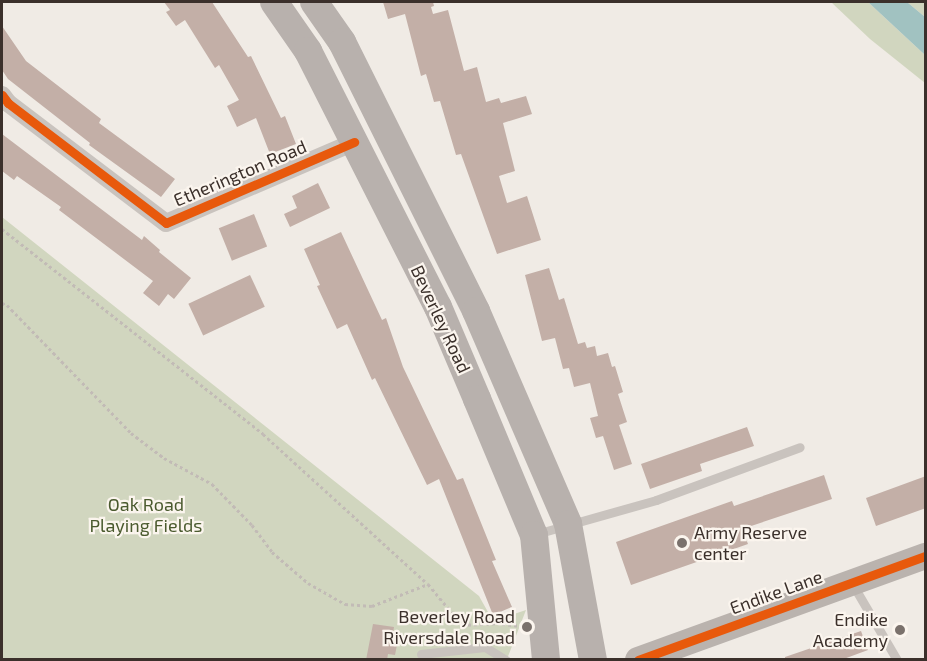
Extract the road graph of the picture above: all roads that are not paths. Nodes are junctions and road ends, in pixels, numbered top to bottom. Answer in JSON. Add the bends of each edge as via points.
{"nodes":[{"id":1,"x":274,"y":2,"type":"edge"},
{"id":2,"x":314,"y":2,"type":"edge"},
{"id":3,"x":351,"y":61,"type":"junction"},
{"id":4,"x":322,"y":78,"type":"junction"},
{"id":5,"x":2,"y":95,"type":"edge"},
{"id":6,"x":354,"y":142,"type":"junction"},
{"id":7,"x":418,"y":196,"type":"junction"},
{"id":8,"x":389,"y":211,"type":"junction"},
{"id":9,"x":508,"y":386,"type":"junction"},
{"id":10,"x":477,"y":399,"type":"junction"},
{"id":11,"x":800,"y":447,"type":"dead end"},
{"id":12,"x":568,"y":524,"type":"junction"},
{"id":13,"x":534,"y":535,"type":"junction"},
{"id":14,"x":926,"y":556,"type":"edge"},
{"id":15,"x":852,"y":583,"type":"junction"},
{"id":16,"x":545,"y":651,"type":"edge"},
{"id":17,"x":421,"y":654,"type":"dead end"},
{"id":18,"x":506,"y":660,"type":"edge"},
{"id":19,"x":593,"y":660,"type":"edge"},
{"id":20,"x":638,"y":660,"type":"edge"},
{"id":21,"x":897,"y":660,"type":"edge"}],
"edges":[{"from":1,"to":4,"type":"main road","name":"Beverley Road"},
{"from":2,"to":3,"type":"main road","name":"Beverley Road"},
{"from":3,"to":4,"type":"main road"},
{"from":3,"to":7,"type":"main road","name":"Beverley Road"},
{"from":4,"to":6,"type":"main road","name":"Beverley Road"},
{"from":5,"to":6,"type":"street","name":"Etherington Road","via":[[166,224]]},
{"from":6,"to":8,"type":"main road","name":"Beverley Road"},
{"from":7,"to":8,"type":"main road"},
{"from":7,"to":9,"type":"main road","name":"Beverley Road","via":[[476,311]]},
{"from":8,"to":10,"type":"main road","name":"Beverley Road","via":[[438,308]]},
{"from":9,"to":10,"type":"main road"},
{"from":9,"to":12,"type":"main road","name":"Beverley Road"},
{"from":10,"to":13,"type":"main road","name":"Beverley Road"},
{"from":11,"to":12,"type":"lane","via":[[656,500]]},
{"from":12,"to":13,"type":"lane"},
{"from":12,"to":19,"type":"main road","name":"Beverley Road"},
{"from":13,"to":16,"type":"main road","name":"Beverley Road"},
{"from":14,"to":15,"type":"street","name":"Endike Lane"},
{"from":15,"to":20,"type":"street","name":"Endike Lane"},
{"from":15,"to":21,"type":"lane"},
{"from":17,"to":18,"type":"lane","via":[[485,647]]}]}
